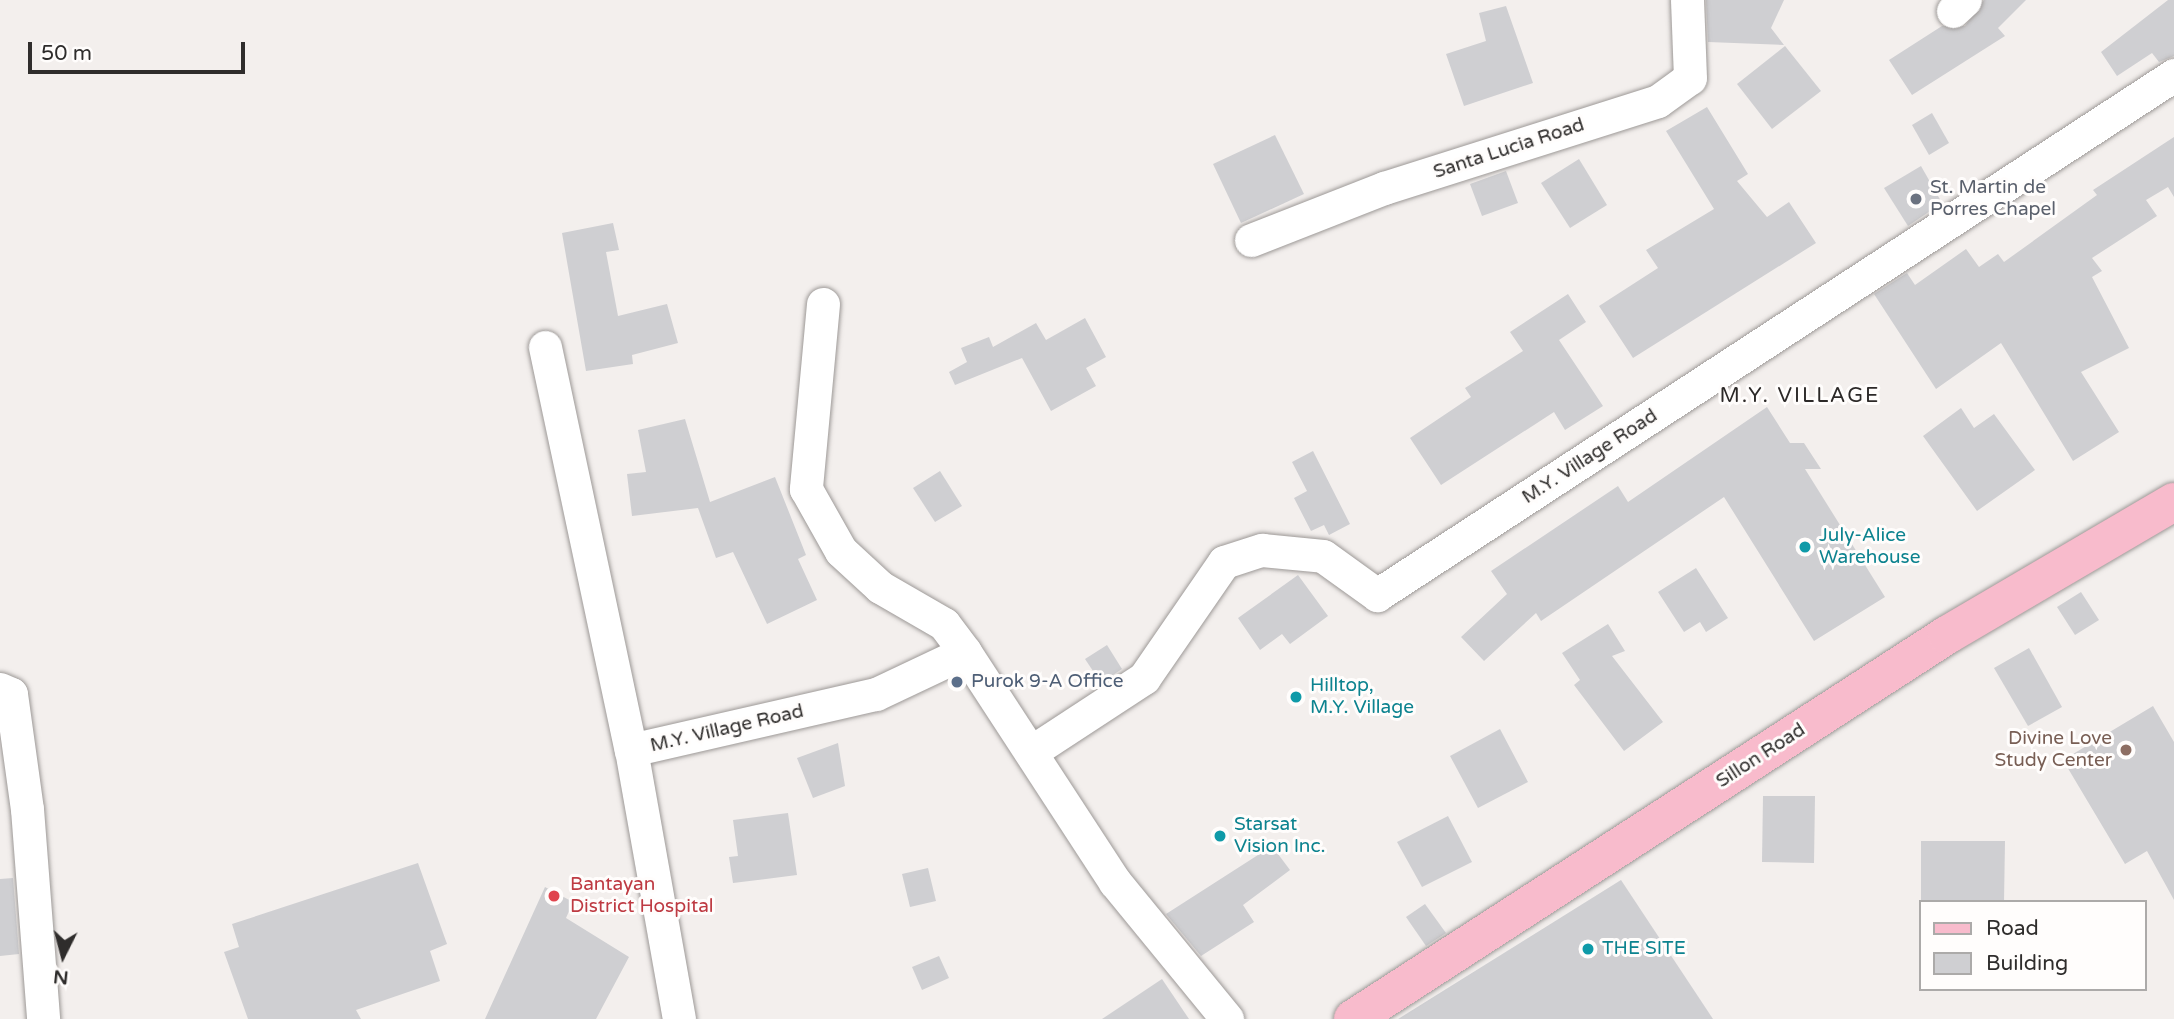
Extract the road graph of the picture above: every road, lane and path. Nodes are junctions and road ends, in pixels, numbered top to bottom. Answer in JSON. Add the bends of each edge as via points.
{"nodes":[{"id":1,"x":1687,"y":0,"type":"edge"},
{"id":2,"x":2174,"y":75,"type":"edge"},
{"id":3,"x":1251,"y":240,"type":"dead end"},
{"id":4,"x":823,"y":304,"type":"dead end"},
{"id":5,"x":545,"y":347,"type":"dead end"},
{"id":6,"x":2174,"y":502,"type":"edge"},
{"id":7,"x":965,"y":652,"type":"junction"},
{"id":8,"x":4,"y":702,"type":"edge"},
{"id":9,"x":631,"y":750,"type":"junction"},
{"id":10,"x":1031,"y":752,"type":"junction"},
{"id":11,"x":43,"y":1019,"type":"edge"},
{"id":12,"x":679,"y":1019,"type":"edge"},
{"id":13,"x":1227,"y":1019,"type":"edge"},
{"id":14,"x":1353,"y":1019,"type":"edge"}],
"edges":[{"from":1,"to":3,"type":"street","name":"Santa Lucia Road","via":[[1690,78],[1658,101],[1384,188]]},
{"from":2,"to":10,"type":"street","name":"M.Y. Village Road","via":[[1377,595],[1323,556],[1262,550],[1224,562],[1144,678]]},
{"from":4,"to":7,"type":"street","via":[[806,489],[841,551],[880,587],[944,624]]},
{"from":5,"to":9,"type":"street"},
{"from":6,"to":14,"type":"main road","name":"Sillon Road","via":[[1947,635]]},
{"from":7,"to":9,"type":"street","name":"M.Y. Village Road","via":[[876,694]]},
{"from":7,"to":10,"type":"street"},
{"from":8,"to":11,"type":"street"},
{"from":9,"to":12,"type":"street","name":"M.Y. Village Road"},
{"from":10,"to":13,"type":"street","via":[[1115,882]]}]}
